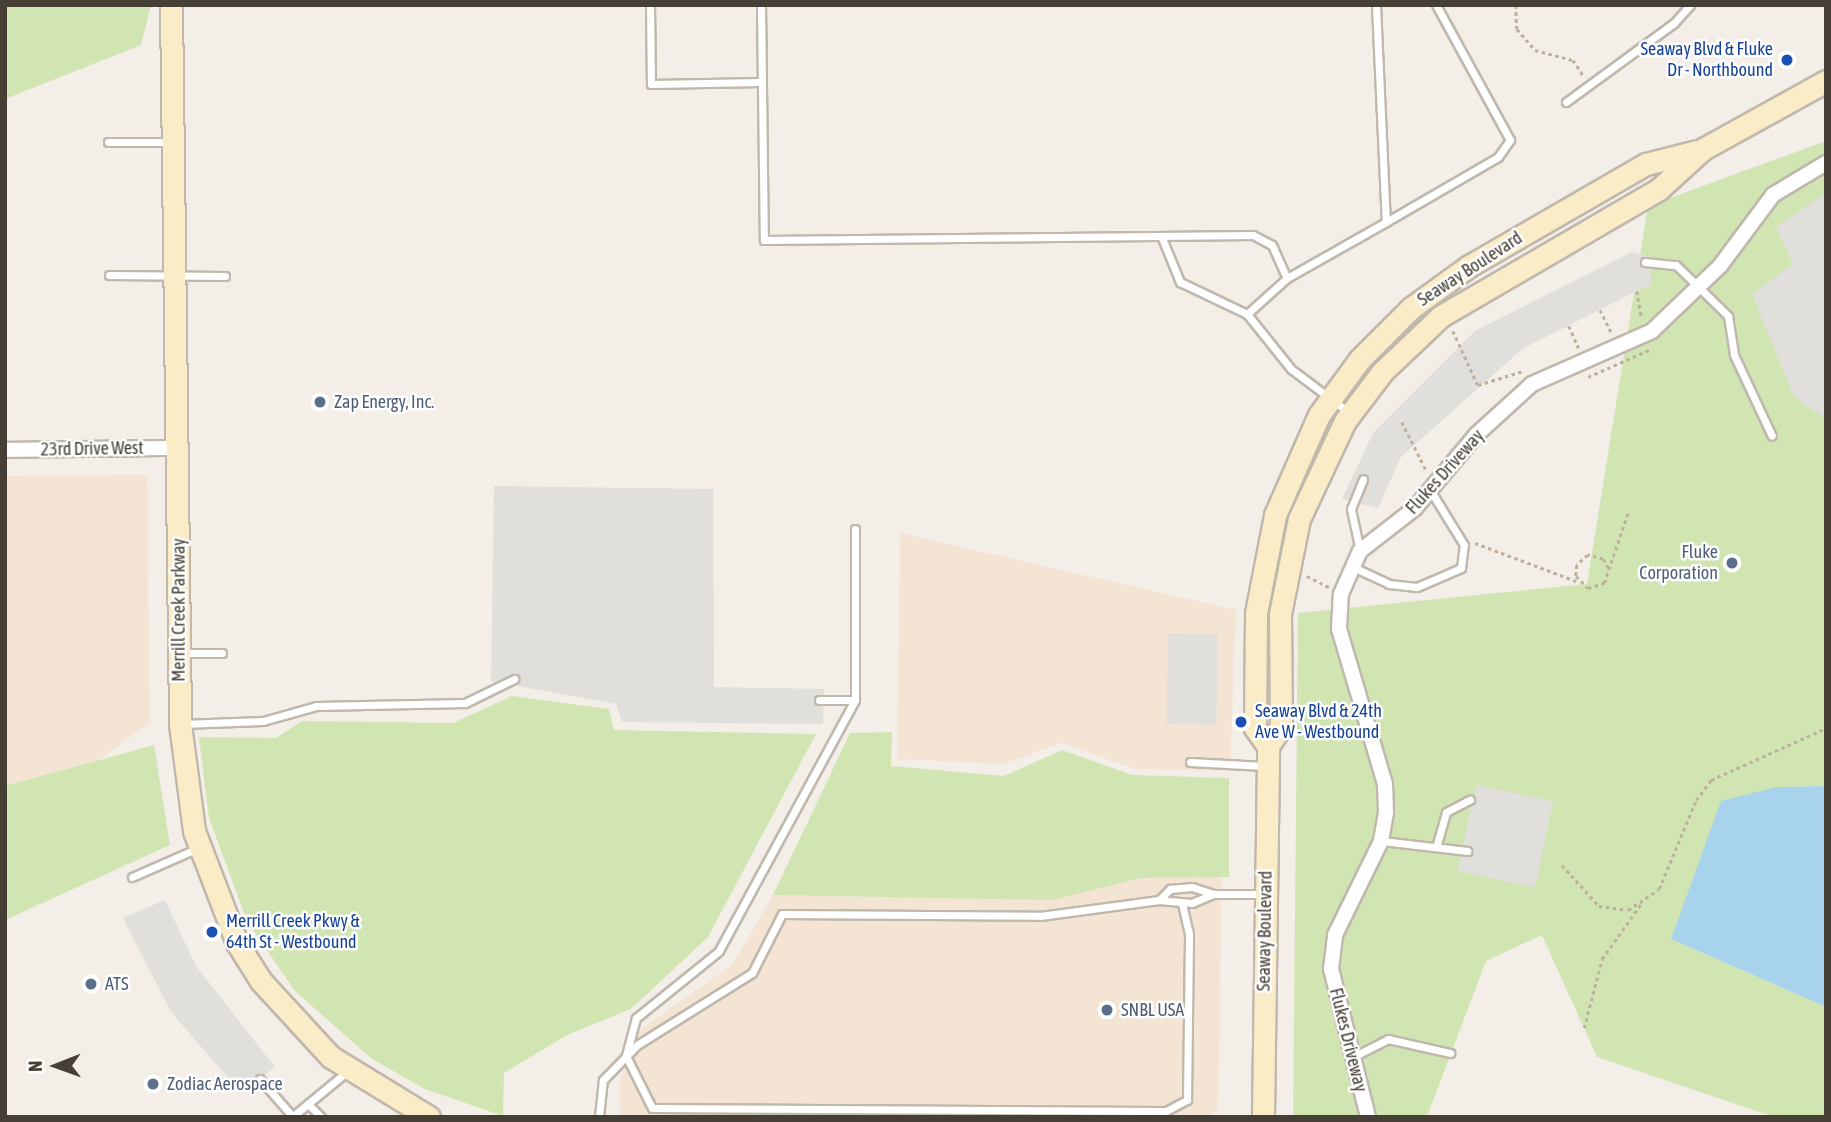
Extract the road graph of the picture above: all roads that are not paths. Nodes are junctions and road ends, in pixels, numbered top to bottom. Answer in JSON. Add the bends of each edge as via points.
{"nodes":[{"id":1,"x":170,"y":5,"type":"edge"},
{"id":2,"x":650,"y":5,"type":"edge"},
{"id":3,"x":761,"y":5,"type":"edge"},
{"id":4,"x":1376,"y":5,"type":"edge"},
{"id":5,"x":1436,"y":5,"type":"edge"},
{"id":6,"x":1690,"y":5,"type":"edge"},
{"id":7,"x":1826,"y":81,"type":"edge"},
{"id":8,"x":762,"y":82,"type":"junction"},
{"id":9,"x":1566,"y":102,"type":"dead end"},
{"id":10,"x":174,"y":141,"type":"junction"},
{"id":11,"x":108,"y":142,"type":"dead end"},
{"id":12,"x":1703,"y":149,"type":"junction"},
{"id":13,"x":1826,"y":163,"type":"edge"},
{"id":14,"x":1386,"y":222,"type":"junction"},
{"id":15,"x":1162,"y":238,"type":"junction"},
{"id":16,"x":1645,"y":262,"type":"dead end"},
{"id":17,"x":109,"y":275,"type":"dead end"},
{"id":18,"x":225,"y":276,"type":"dead end"},
{"id":19,"x":176,"y":277,"type":"junction"},
{"id":20,"x":1287,"y":278,"type":"junction"},
{"id":21,"x":1699,"y":286,"type":"junction"},
{"id":22,"x":1247,"y":314,"type":"junction"},
{"id":23,"x":1330,"y":400,"type":"junction"},
{"id":24,"x":1350,"y":414,"type":"junction"},
{"id":25,"x":1772,"y":436,"type":"dead end"},
{"id":26,"x":178,"y":448,"type":"junction"},
{"id":27,"x":5,"y":450,"type":"edge"},
{"id":28,"x":1363,"y":479,"type":"dead end"},
{"id":29,"x":1434,"y":484,"type":"junction"},
{"id":30,"x":855,"y":529,"type":"dead end"},
{"id":31,"x":1360,"y":551,"type":"junction"},
{"id":32,"x":1353,"y":567,"type":"junction"},
{"id":33,"x":180,"y":653,"type":"junction"},
{"id":34,"x":222,"y":653,"type":"dead end"},
{"id":35,"x":514,"y":679,"type":"dead end"},
{"id":36,"x":819,"y":700,"type":"dead end"},
{"id":37,"x":855,"y":700,"type":"junction"},
{"id":38,"x":180,"y":724,"type":"junction"},
{"id":39,"x":1268,"y":756,"type":"junction"},
{"id":40,"x":1190,"y":762,"type":"dead end"},
{"id":41,"x":1470,"y":800,"type":"dead end"},
{"id":42,"x":1381,"y":841,"type":"junction"},
{"id":43,"x":1437,"y":844,"type":"junction"},
{"id":44,"x":199,"y":848,"type":"junction"},
{"id":45,"x":1467,"y":851,"type":"dead end"},
{"id":46,"x":132,"y":877,"type":"dead end"},
{"id":47,"x":1213,"y":894,"type":"junction"},
{"id":48,"x":1266,"y":894,"type":"junction"},
{"id":49,"x":1159,"y":900,"type":"junction"},
{"id":50,"x":1182,"y":904,"type":"junction"},
{"id":51,"x":1450,"y":1053,"type":"dead end"},
{"id":52,"x":626,"y":1056,"type":"junction"},
{"id":53,"x":1350,"y":1058,"type":"junction"},
{"id":54,"x":349,"y":1070,"type":"junction"},
{"id":55,"x":260,"y":1079,"type":"dead end"},
{"id":56,"x":308,"y":1104,"type":"junction"},
{"id":57,"x":293,"y":1116,"type":"edge"},
{"id":58,"x":321,"y":1117,"type":"edge"},
{"id":59,"x":429,"y":1117,"type":"edge"},
{"id":60,"x":600,"y":1117,"type":"edge"},
{"id":61,"x":1263,"y":1117,"type":"edge"},
{"id":62,"x":1368,"y":1117,"type":"edge"}],
"edges":[{"from":1,"to":10,"type":"street","name":"Merrill Creek Parkway"},
{"from":2,"to":8,"type":"lane","via":[[651,84]]},
{"from":3,"to":8,"type":"lane"},
{"from":4,"to":14,"type":"lane"},
{"from":5,"to":14,"type":"lane","via":[[1510,140],[1498,157]]},
{"from":6,"to":9,"type":"lane"},
{"from":7,"to":12,"type":"street","name":"Seaway Boulevard"},
{"from":8,"to":15,"type":"lane","via":[[764,240]]},
{"from":10,"to":11,"type":"lane"},
{"from":10,"to":19,"type":"street","name":"Merrill Creek Parkway"},
{"from":12,"to":23,"type":"street","name":"Seaway Boulevard","via":[[1646,164],[1469,266],[1410,308]]},
{"from":12,"to":24,"type":"street","name":"Seaway Boulevard","via":[[1658,189],[1441,316],[1382,372]]},
{"from":13,"to":21,"type":"street","name":"Flukes Driveway","via":[[1773,195]]},
{"from":14,"to":20,"type":"lane"},
{"from":15,"to":20,"type":"lane","via":[[1253,235],[1272,244]]},
{"from":15,"to":22,"type":"lane","via":[[1180,282]]},
{"from":16,"to":21,"type":"lane","via":[[1676,265]]},
{"from":17,"to":19,"type":"lane"},
{"from":18,"to":19,"type":"lane"},
{"from":19,"to":26,"type":"street","name":"Merrill Creek Parkway"},
{"from":20,"to":22,"type":"lane"},
{"from":21,"to":25,"type":"lane","via":[[1728,316],[1734,355]]},
{"from":21,"to":29,"type":"street","name":"Flukes Driveway","via":[[1652,331],[1522,393]]},
{"from":22,"to":23,"type":"lane","via":[[1291,369]]},
{"from":23,"to":24,"type":"lane"},
{"from":23,"to":39,"type":"street","name":"Seaway Boulevard","via":[[1294,466],[1265,556],[1256,613],[1255,728]]},
{"from":24,"to":39,"type":"street","name":"Seaway Boulevard","via":[[1317,473],[1287,566],[1280,614],[1281,727]]},
{"from":26,"to":27,"type":"street","name":"23rd Drive West"},
{"from":26,"to":33,"type":"street","name":"Merrill Creek Parkway"},
{"from":28,"to":31,"type":"lane","via":[[1351,509]]},
{"from":29,"to":31,"type":"street","name":"Flukes Driveway"},
{"from":29,"to":32,"type":"lane","via":[[1464,545],[1461,568],[1417,587],[1390,584]]},
{"from":30,"to":37,"type":"lane"},
{"from":31,"to":32,"type":"street","name":"Flukes Driveway"},
{"from":32,"to":42,"type":"street","name":"Flukes Driveway","via":[[1342,594],[1339,629],[1385,784]]},
{"from":33,"to":34,"type":"lane"},
{"from":33,"to":38,"type":"street","name":"Merrill Creek Parkway"},
{"from":35,"to":38,"type":"lane","via":[[465,703],[316,706],[263,721]]},
{"from":36,"to":37,"type":"lane"},
{"from":37,"to":52,"type":"lane","via":[[719,951],[636,1018]]},
{"from":38,"to":44,"type":"street","name":"Merrill Creek Parkway","via":[[183,777]]},
{"from":39,"to":40,"type":"lane"},
{"from":39,"to":48,"type":"street","name":"Seaway Boulevard"},
{"from":41,"to":43,"type":"lane","via":[[1446,812]]},
{"from":42,"to":43,"type":"lane"},
{"from":42,"to":53,"type":"street","name":"Flukes Driveway","via":[[1335,935],[1331,970]]},
{"from":43,"to":45,"type":"lane"},
{"from":44,"to":46,"type":"lane"},
{"from":44,"to":54,"type":"street","name":"Merrill Creek Parkway","via":[[237,943],[261,981]]},
{"from":47,"to":48,"type":"lane"},
{"from":47,"to":49,"type":"lane","via":[[1181,888]]},
{"from":47,"to":50,"type":"lane"},
{"from":48,"to":61,"type":"street","name":"Seaway Boulevard"},
{"from":49,"to":50,"type":"lane"},
{"from":49,"to":52,"type":"lane","via":[[1040,916],[782,914],[752,973]]},
{"from":50,"to":52,"type":"lane","via":[[1189,934],[1187,1100],[1166,1111],[652,1108]]},
{"from":51,"to":53,"type":"lane","via":[[1388,1039]]},
{"from":52,"to":60,"type":"lane","via":[[603,1080]]},
{"from":53,"to":62,"type":"street","name":"Flukes Driveway"},
{"from":54,"to":56,"type":"lane"},
{"from":54,"to":59,"type":"street","name":"Merrill Creek Parkway"},
{"from":55,"to":57,"type":"lane"},
{"from":56,"to":57,"type":"lane"},
{"from":56,"to":58,"type":"lane"}]}
